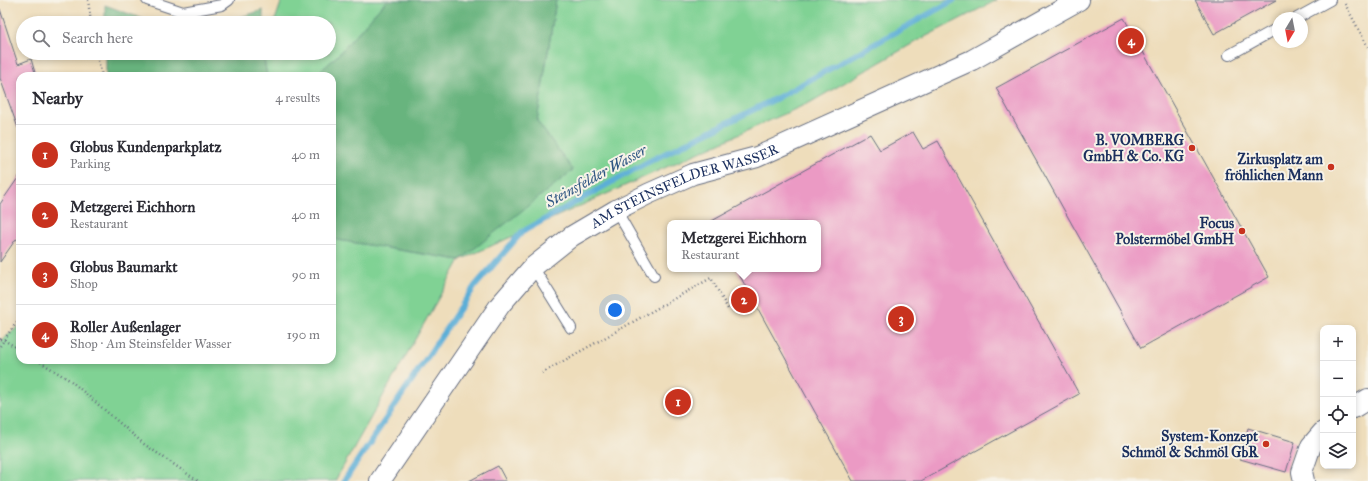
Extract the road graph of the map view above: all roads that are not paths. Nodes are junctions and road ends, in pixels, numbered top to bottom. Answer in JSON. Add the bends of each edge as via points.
{"nodes":[{"id":1,"x":147,"y":0,"type":"edge"},
{"id":2,"x":229,"y":0,"type":"edge"},
{"id":3,"x":1079,"y":0,"type":"edge"},
{"id":4,"x":1330,"y":0,"type":"edge"},
{"id":5,"x":1308,"y":12,"type":"edge"},
{"id":6,"x":1272,"y":31,"type":"edge"},
{"id":7,"x":1229,"y":55,"type":"dead end"},
{"id":8,"x":616,"y":210,"type":"junction"},
{"id":9,"x":533,"y":267,"type":"junction"},
{"id":10,"x":654,"y":276,"type":"dead end"},
{"id":11,"x":571,"y":328,"type":"dead end"},
{"id":12,"x":1368,"y":399,"type":"edge"},
{"id":13,"x":1356,"y":406,"type":"edge"},
{"id":14,"x":1322,"y":433,"type":"edge"},
{"id":15,"x":380,"y":481,"type":"edge"},
{"id":16,"x":1304,"y":481,"type":"edge"}],
"edges":[{"from":1,"to":2,"type":"lane","via":[[183,12],[222,5]]},
{"from":3,"to":8,"type":"street","name":"AM STEINSFELDER WASSER","via":[[972,60],[757,157],[694,174]]},
{"from":4,"to":5,"type":"lane"},
{"from":6,"to":7,"type":"lane"},
{"from":8,"to":9,"type":"street","name":"AM STEINSFELDER WASSER","via":[[572,236]]},
{"from":8,"to":10,"type":"lane"},
{"from":9,"to":11,"type":"lane"},
{"from":9,"to":15,"type":"street","name":"AM STEINSFELDER WASSER","via":[[500,305]]},
{"from":12,"to":13,"type":"street"},
{"from":14,"to":16,"type":"street","via":[[1311,446],[1302,472]]}]}
